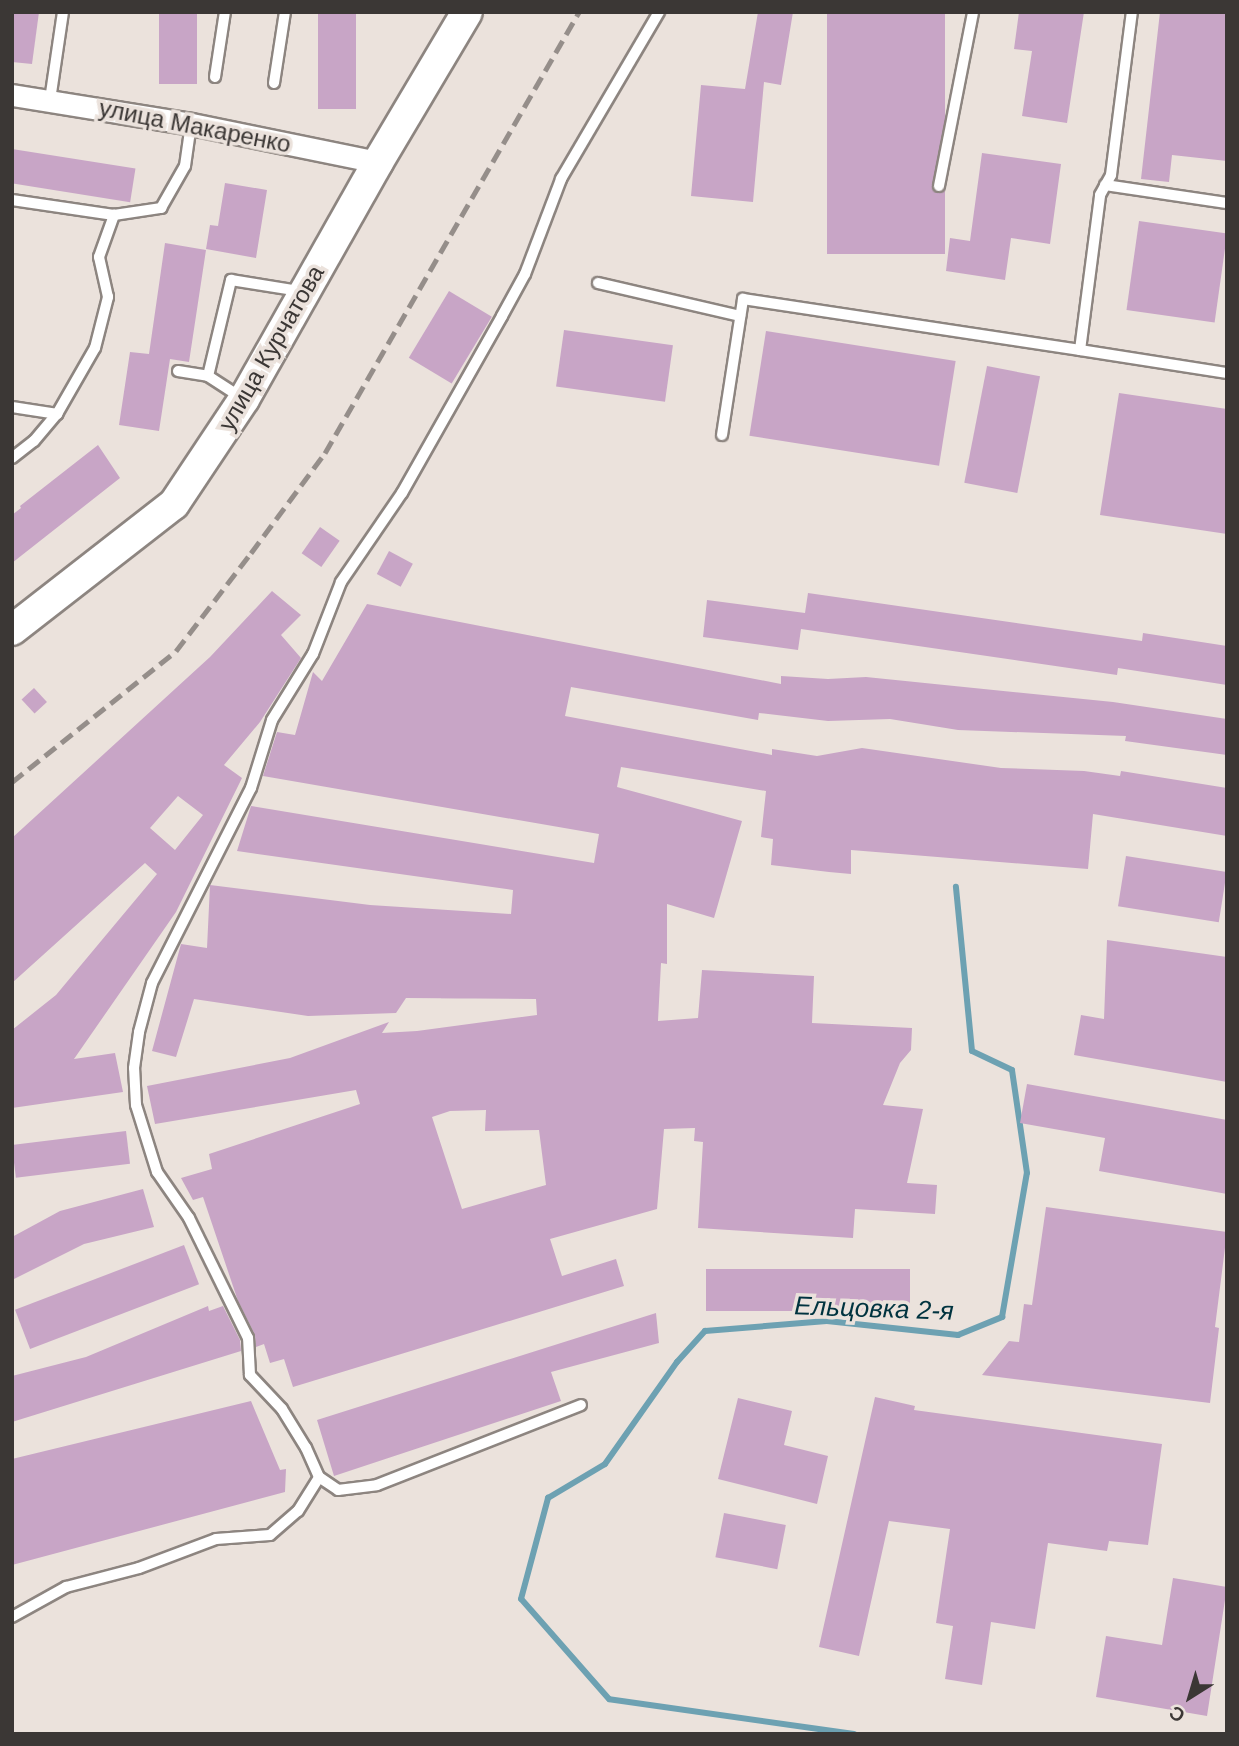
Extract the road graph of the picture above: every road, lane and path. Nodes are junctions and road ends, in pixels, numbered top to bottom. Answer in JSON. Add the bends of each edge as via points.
{"nodes":[{"id":1,"x":63,"y":12,"type":"edge"},
{"id":2,"x":225,"y":12,"type":"edge"},
{"id":3,"x":285,"y":12,"type":"edge"},
{"id":4,"x":467,"y":12,"type":"edge"},
{"id":5,"x":659,"y":12,"type":"edge"},
{"id":6,"x":973,"y":12,"type":"edge"},
{"id":7,"x":1132,"y":12,"type":"edge"},
{"id":8,"x":215,"y":77,"type":"dead end"},
{"id":9,"x":274,"y":83,"type":"dead end"},
{"id":10,"x":12,"y":95,"type":"edge"},
{"id":11,"x":50,"y":100,"type":"junction"},
{"id":12,"x":191,"y":124,"type":"junction"},
{"id":13,"x":378,"y":162,"type":"junction"},
{"id":14,"x":1105,"y":185,"type":"junction"},
{"id":15,"x":939,"y":186,"type":"dead end"},
{"id":16,"x":12,"y":200,"type":"edge"},
{"id":17,"x":1227,"y":203,"type":"edge"},
{"id":18,"x":114,"y":215,"type":"junction"},
{"id":19,"x":598,"y":283,"type":"dead end"},
{"id":20,"x":303,"y":292,"type":"junction"},
{"id":21,"x":740,"y":316,"type":"junction"},
{"id":22,"x":1080,"y":350,"type":"junction"},
{"id":23,"x":178,"y":371,"type":"dead end"},
{"id":24,"x":1227,"y":373,"type":"edge"},
{"id":25,"x":208,"y":376,"type":"junction"},
{"id":26,"x":244,"y":399,"type":"junction"},
{"id":27,"x":12,"y":407,"type":"edge"},
{"id":28,"x":57,"y":414,"type":"junction"},
{"id":29,"x":722,"y":435,"type":"dead end"},
{"id":30,"x":12,"y":458,"type":"edge"},
{"id":31,"x":12,"y":630,"type":"edge"},
{"id":32,"x":580,"y":1405,"type":"dead end"},
{"id":33,"x":319,"y":1477,"type":"junction"},
{"id":34,"x":12,"y":1617,"type":"edge"}],
"edges":[{"from":1,"to":11,"type":"lane"},
{"from":2,"to":8,"type":"lane"},
{"from":3,"to":9,"type":"lane"},
{"from":4,"to":13,"type":"main road","name":"улица Курчатова"},
{"from":5,"to":33,"type":"lane","via":[[561,179],[525,274],[402,493],[341,582],[313,654],[272,720],[251,788],[152,983],[139,1032],[134,1068],[136,1105],[157,1172],[189,1218],[248,1338],[250,1375],[282,1409]]},
{"from":6,"to":15,"type":"lane"},
{"from":7,"to":14,"type":"lane","via":[[1111,175]]},
{"from":10,"to":11,"type":"street","name":"улица Макаренко"},
{"from":11,"to":12,"type":"street","name":"улица Макаренко"},
{"from":12,"to":13,"type":"street","name":"улица Макаренко"},
{"from":12,"to":18,"type":"lane","via":[[185,166],[161,208]]},
{"from":13,"to":20,"type":"main road","name":"улица Курчатова"},
{"from":14,"to":17,"type":"lane"},
{"from":14,"to":22,"type":"lane"},
{"from":16,"to":18,"type":"lane"},
{"from":18,"to":28,"type":"lane","via":[[99,257],[108,297],[94,348]]},
{"from":19,"to":21,"type":"lane"},
{"from":20,"to":25,"type":"lane","via":[[231,280]]},
{"from":20,"to":26,"type":"main road","name":"улица Курчатова"},
{"from":21,"to":22,"type":"lane","via":[[743,299]]},
{"from":21,"to":29,"type":"lane"},
{"from":22,"to":24,"type":"lane"},
{"from":23,"to":25,"type":"lane"},
{"from":25,"to":26,"type":"lane"},
{"from":26,"to":31,"type":"main road","name":"улица Курчатова","via":[[174,504]]},
{"from":27,"to":28,"type":"lane"},
{"from":28,"to":30,"type":"lane"},
{"from":32,"to":33,"type":"lane","via":[[377,1485],[338,1490]]},
{"from":33,"to":34,"type":"lane","via":[[298,1511],[270,1535],[216,1539],[139,1568],[66,1587]]}]}
